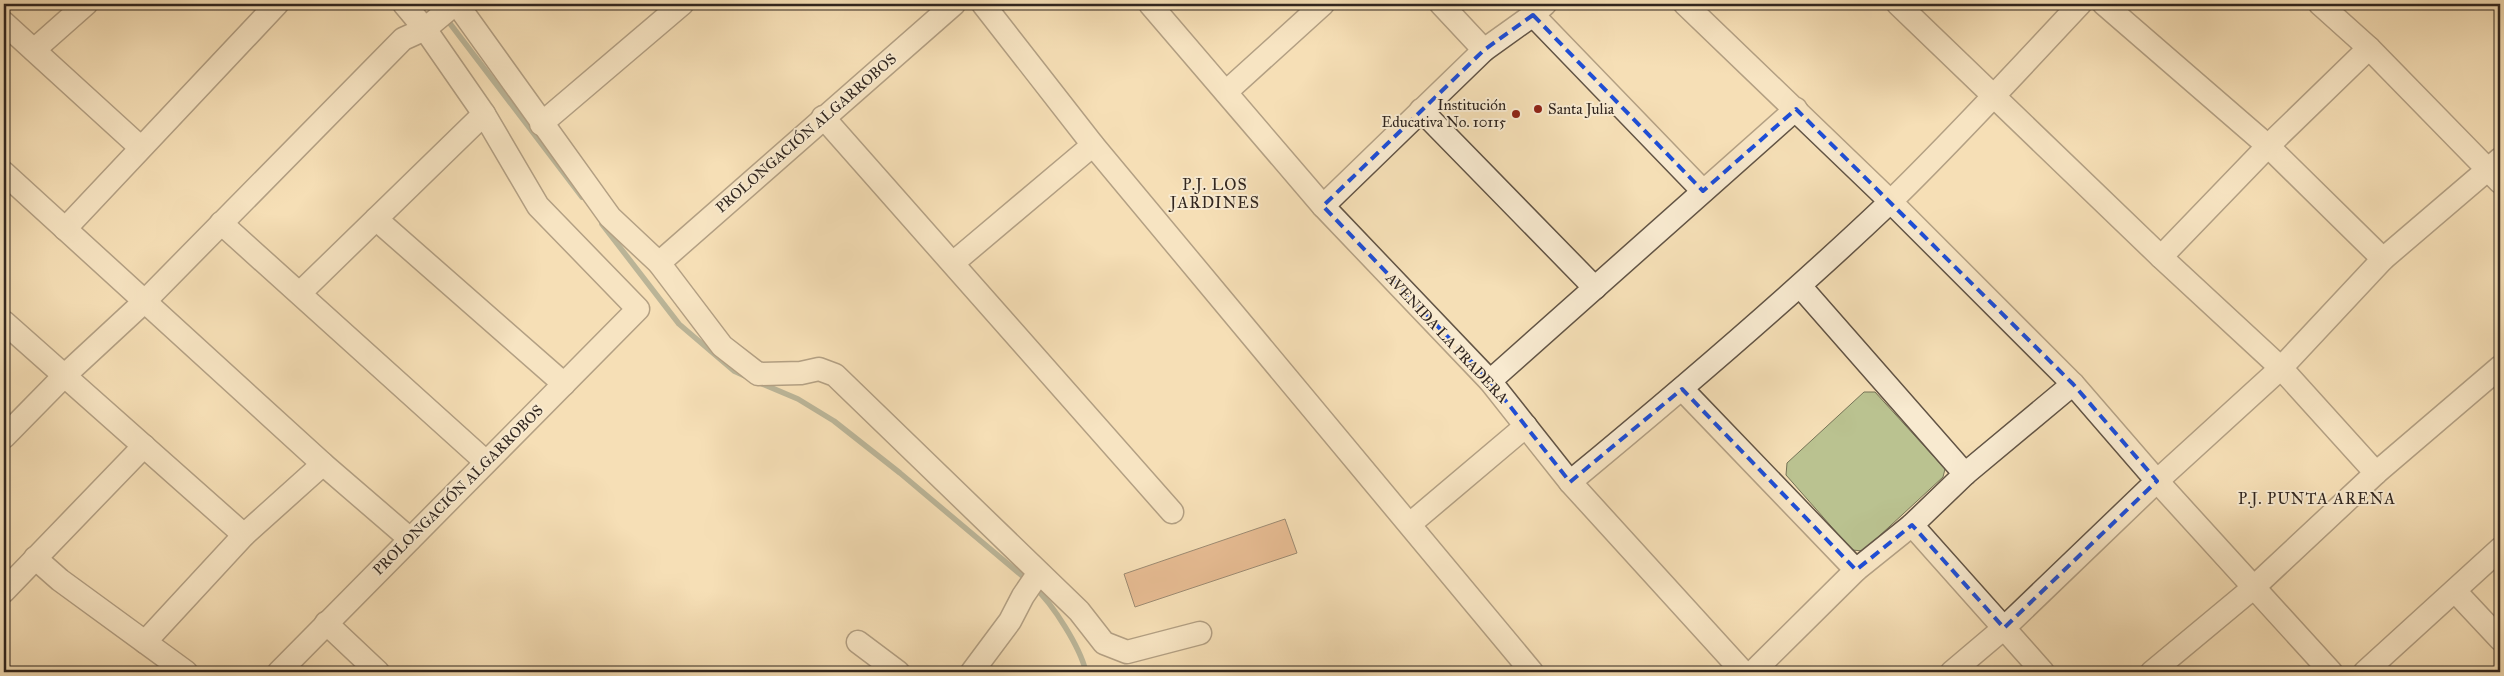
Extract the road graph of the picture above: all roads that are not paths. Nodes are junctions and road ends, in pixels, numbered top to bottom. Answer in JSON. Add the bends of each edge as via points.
{"nodes":[{"id":1,"x":84,"y":4,"type":"edge"},
{"id":2,"x":277,"y":4,"type":"edge"},
{"id":3,"x":404,"y":4,"type":"edge"},
{"id":4,"x":682,"y":4,"type":"edge"},
{"id":5,"x":983,"y":4,"type":"edge"},
{"id":6,"x":1150,"y":4,"type":"edge"},
{"id":7,"x":1323,"y":4,"type":"edge"},
{"id":8,"x":1441,"y":4,"type":"edge"},
{"id":9,"x":1685,"y":4,"type":"edge"},
{"id":10,"x":1898,"y":4,"type":"edge"},
{"id":11,"x":2080,"y":4,"type":"edge"},
{"id":12,"x":2104,"y":4,"type":"edge"},
{"id":13,"x":2320,"y":4,"type":"edge"},
{"id":14,"x":454,"y":6,"type":"edge"},
{"id":15,"x":940,"y":8,"type":"edge"},
{"id":16,"x":1539,"y":10,"type":"edge"},
{"id":17,"x":4,"y":23,"type":"edge"},
{"id":18,"x":428,"y":26,"type":"junction"},
{"id":19,"x":2370,"y":48,"type":"junction"},
{"id":20,"x":34,"y":50,"type":"junction"},
{"id":21,"x":1484,"y":50,"type":"junction"},
{"id":22,"x":1226,"y":92,"type":"junction"},
{"id":23,"x":1994,"y":95,"type":"junction"},
{"id":24,"x":1796,"y":109,"type":"junction"},
{"id":25,"x":1421,"y":110,"type":"junction"},
{"id":26,"x":484,"y":114,"type":"junction"},
{"id":27,"x":824,"y":117,"type":"junction"},
{"id":28,"x":541,"y":124,"type":"junction"},
{"id":29,"x":1093,"y":145,"type":"junction"},
{"id":30,"x":2268,"y":146,"type":"junction"},
{"id":31,"x":140,"y":147,"type":"junction"},
{"id":32,"x":2496,"y":170,"type":"edge"},
{"id":33,"x":4,"y":173,"type":"edge"},
{"id":34,"x":1703,"y":191,"type":"junction"},
{"id":35,"x":1890,"y":201,"type":"junction"},
{"id":36,"x":1322,"y":206,"type":"junction"},
{"id":37,"x":376,"y":219,"type":"junction"},
{"id":38,"x":221,"y":222,"type":"junction"},
{"id":39,"x":65,"y":228,"type":"junction"},
{"id":40,"x":2161,"y":257,"type":"junction"},
{"id":41,"x":2383,"y":259,"type":"junction"},
{"id":42,"x":659,"y":263,"type":"junction"},
{"id":43,"x":953,"y":263,"type":"junction"},
{"id":44,"x":1800,"y":286,"type":"junction"},
{"id":45,"x":1595,"y":288,"type":"junction"},
{"id":46,"x":300,"y":293,"type":"junction"},
{"id":47,"x":145,"y":301,"type":"junction"},
{"id":48,"x":4,"y":322,"type":"edge"},
{"id":49,"x":2500,"y":367,"type":"edge"},
{"id":50,"x":2281,"y":368,"type":"junction"},
{"id":51,"x":64,"y":376,"type":"junction"},
{"id":52,"x":1490,"y":381,"type":"junction"},
{"id":53,"x":564,"y":384,"type":"junction"},
{"id":54,"x":2073,"y":384,"type":"junction"},
{"id":55,"x":1682,"y":389,"type":"junction"},
{"id":56,"x":1526,"y":426,"type":"junction"},
{"id":57,"x":4,"y":437,"type":"edge"},
{"id":58,"x":144,"y":446,"type":"junction"},
{"id":59,"x":486,"y":462,"type":"junction"},
{"id":60,"x":323,"y":464,"type":"junction"},
{"id":61,"x":2376,"y":473,"type":"junction"},
{"id":62,"x":1965,"y":474,"type":"junction"},
{"id":63,"x":2157,"y":481,"type":"junction"},
{"id":64,"x":1570,"y":482,"type":"junction"},
{"id":65,"x":1172,"y":512,"type":"dead end"},
{"id":66,"x":1410,"y":524,"type":"junction"},
{"id":67,"x":1912,"y":525,"type":"junction"},
{"id":68,"x":244,"y":535,"type":"junction"},
{"id":69,"x":410,"y":539,"type":"junction"},
{"id":70,"x":2500,"y":549,"type":"edge"},
{"id":71,"x":35,"y":558,"type":"junction"},
{"id":72,"x":1856,"y":570,"type":"junction"},
{"id":73,"x":1033,"y":581,"type":"junction"},
{"id":74,"x":2253,"y":588,"type":"junction"},
{"id":75,"x":2455,"y":590,"type":"junction"},
{"id":76,"x":4,"y":591,"type":"edge"},
{"id":77,"x":326,"y":623,"type":"junction"},
{"id":78,"x":2004,"y":628,"type":"junction"},
{"id":79,"x":1200,"y":633,"type":"dead end"},
{"id":80,"x":2500,"y":639,"type":"edge"},
{"id":81,"x":145,"y":642,"type":"junction"},
{"id":82,"x":858,"y":642,"type":"dead end"},
{"id":83,"x":1525,"y":670,"type":"edge"},
{"id":84,"x":186,"y":672,"type":"edge"},
{"id":85,"x":279,"y":672,"type":"edge"},
{"id":86,"x":378,"y":672,"type":"edge"},
{"id":87,"x":898,"y":672,"type":"edge"},
{"id":88,"x":972,"y":672,"type":"edge"},
{"id":89,"x":1743,"y":672,"type":"edge"},
{"id":90,"x":1753,"y":672,"type":"edge"},
{"id":91,"x":1952,"y":672,"type":"edge"},
{"id":92,"x":2043,"y":672,"type":"edge"},
{"id":93,"x":2152,"y":672,"type":"edge"},
{"id":94,"x":2331,"y":672,"type":"edge"},
{"id":95,"x":2365,"y":672,"type":"edge"}],
"edges":[{"from":1,"to":20,"type":"street"},
{"from":2,"to":31,"type":"street"},
{"from":3,"to":18,"type":"street"},
{"from":4,"to":28,"type":"street"},
{"from":5,"to":29,"type":"street"},
{"from":6,"to":22,"type":"street","name":"AVENIDA LA PRADERA"},
{"from":7,"to":22,"type":"street"},
{"from":8,"to":21,"type":"street"},
{"from":9,"to":24,"type":"street"},
{"from":10,"to":23,"type":"street"},
{"from":11,"to":23,"type":"street"},
{"from":12,"to":30,"type":"street"},
{"from":13,"to":19,"type":"street"},
{"from":14,"to":18,"type":"street"},
{"from":14,"to":28,"type":"street"},
{"from":15,"to":27,"type":"street","name":"PROLONGACIÓN ALGARROBOS"},
{"from":16,"to":21,"type":"street"},
{"from":16,"to":34,"type":"street"},
{"from":17,"to":20,"type":"street"},
{"from":18,"to":26,"type":"street"},
{"from":18,"to":38,"type":"street","via":[[403,39]]},
{"from":19,"to":30,"type":"street"},
{"from":19,"to":32,"type":"street"},
{"from":20,"to":31,"type":"street"},
{"from":21,"to":25,"type":"street"},
{"from":22,"to":36,"type":"street","name":"AVENIDA LA PRADERA"},
{"from":23,"to":35,"type":"street"},
{"from":23,"to":40,"type":"street"},
{"from":24,"to":34,"type":"street"},
{"from":24,"to":35,"type":"street"},
{"from":25,"to":36,"type":"street"},
{"from":25,"to":45,"type":"street"},
{"from":26,"to":37,"type":"street"},
{"from":26,"to":53,"type":"street","name":"PROLONGACIÓN ALGARROBOS","via":[[538,206],[638,309]]},
{"from":27,"to":42,"type":"street","name":"PROLONGACIÓN ALGARROBOS"},
{"from":27,"to":43,"type":"street"},
{"from":28,"to":42,"type":"street","via":[[610,217]]},
{"from":29,"to":43,"type":"street"},
{"from":29,"to":66,"type":"street"},
{"from":30,"to":40,"type":"street"},
{"from":30,"to":41,"type":"street"},
{"from":31,"to":39,"type":"street"},
{"from":32,"to":41,"type":"street"},
{"from":33,"to":39,"type":"street"},
{"from":34,"to":45,"type":"street"},
{"from":35,"to":44,"type":"street"},
{"from":35,"to":54,"type":"street"},
{"from":36,"to":52,"type":"street","name":"AVENIDA LA PRADERA"},
{"from":37,"to":46,"type":"street"},
{"from":37,"to":53,"type":"street"},
{"from":38,"to":46,"type":"street"},
{"from":38,"to":47,"type":"street"},
{"from":39,"to":47,"type":"street"},
{"from":40,"to":50,"type":"street"},
{"from":41,"to":50,"type":"street"},
{"from":42,"to":73,"type":"street","via":[[722,346],[758,374],[818,368],[835,375]]},
{"from":43,"to":65,"type":"street"},
{"from":44,"to":55,"type":"street"},
{"from":44,"to":62,"type":"street"},
{"from":45,"to":52,"type":"street"},
{"from":46,"to":59,"type":"street"},
{"from":47,"to":51,"type":"street"},
{"from":47,"to":60,"type":"street"},
{"from":48,"to":51,"type":"street"},
{"from":49,"to":61,"type":"street"},
{"from":50,"to":61,"type":"street"},
{"from":50,"to":63,"type":"street"},
{"from":51,"to":57,"type":"street"},
{"from":51,"to":58,"type":"street"},
{"from":52,"to":56,"type":"street","name":"AVENIDA LA PRADERA"},
{"from":53,"to":59,"type":"street","name":"PROLONGACIÓN ALGARROBOS"},
{"from":54,"to":62,"type":"street"},
{"from":54,"to":63,"type":"street"},
{"from":55,"to":64,"type":"street"},
{"from":55,"to":72,"type":"street"},
{"from":56,"to":64,"type":"street","name":"AVENIDA LA PRADERA"},
{"from":56,"to":66,"type":"street"},
{"from":58,"to":68,"type":"street"},
{"from":58,"to":71,"type":"street"},
{"from":59,"to":69,"type":"street","name":"PROLONGACIÓN ALGARROBOS"},
{"from":60,"to":68,"type":"street"},
{"from":60,"to":69,"type":"street"},
{"from":61,"to":74,"type":"street"},
{"from":62,"to":67,"type":"street"},
{"from":63,"to":74,"type":"street"},
{"from":63,"to":78,"type":"street"},
{"from":64,"to":89,"type":"street","name":"AVENIDA LA PRADERA"},
{"from":66,"to":83,"type":"street"},
{"from":67,"to":72,"type":"street"},
{"from":67,"to":78,"type":"street"},
{"from":68,"to":81,"type":"street"},
{"from":69,"to":77,"type":"street","name":"PROLONGACIÓN ALGARROBOS"},
{"from":70,"to":75,"type":"street"},
{"from":71,"to":76,"type":"street"},
{"from":71,"to":81,"type":"street"},
{"from":72,"to":90,"type":"street"},
{"from":73,"to":79,"type":"street","via":[[1079,611],[1104,643],[1127,652]]},
{"from":73,"to":88,"type":"street","via":[[1010,621]]},
{"from":74,"to":93,"type":"street"},
{"from":74,"to":94,"type":"street"},
{"from":75,"to":80,"type":"street"},
{"from":75,"to":95,"type":"street"},
{"from":77,"to":85,"type":"street","name":"PROLONGACIÓN ALGARROBOS"},
{"from":77,"to":86,"type":"street"},
{"from":78,"to":91,"type":"street"},
{"from":78,"to":92,"type":"street"},
{"from":81,"to":84,"type":"street"},
{"from":82,"to":87,"type":"street"}]}
